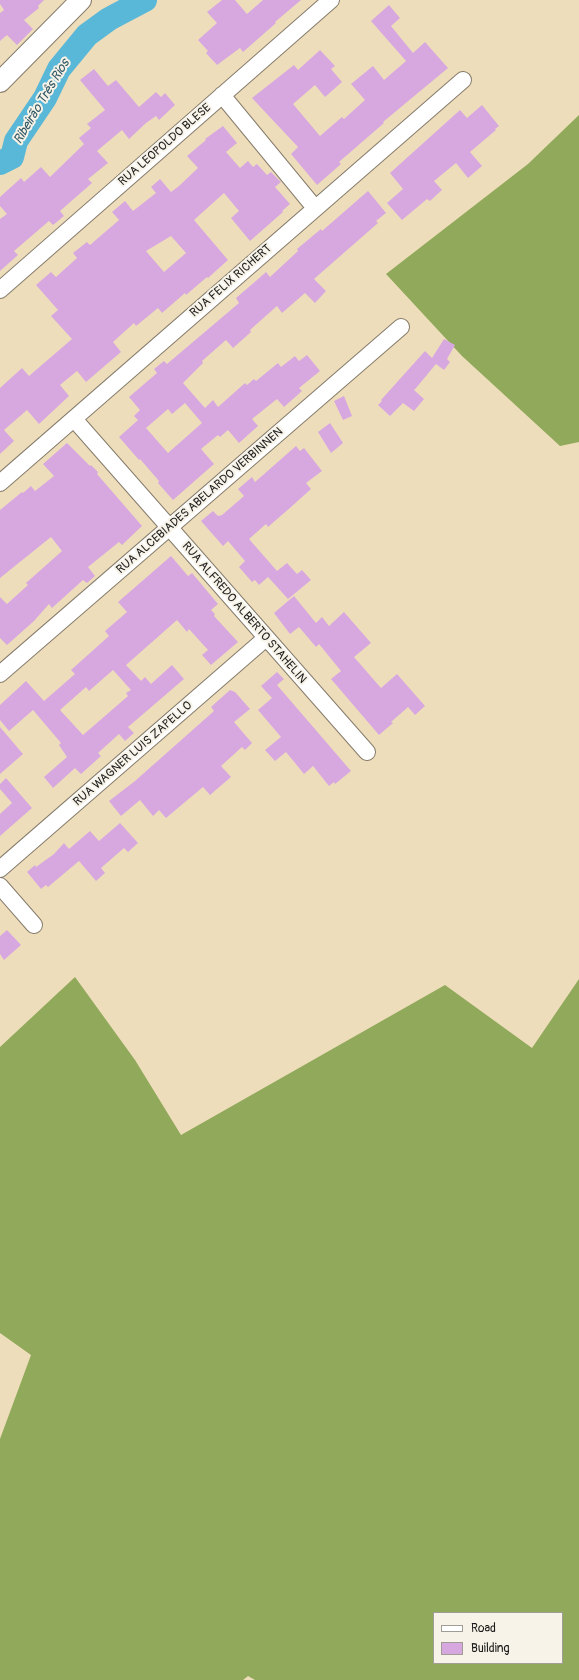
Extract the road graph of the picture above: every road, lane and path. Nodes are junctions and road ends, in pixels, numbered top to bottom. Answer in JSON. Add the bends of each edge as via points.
{"nodes":[{"id":1,"x":81,"y":0,"type":"edge"},
{"id":2,"x":331,"y":0,"type":"edge"},
{"id":3,"x":3,"y":73,"type":"edge"},
{"id":4,"x":463,"y":80,"type":"dead end"},
{"id":5,"x":222,"y":95,"type":"junction"},
{"id":6,"x":315,"y":208,"type":"junction"},
{"id":7,"x":0,"y":290,"type":"edge"},
{"id":8,"x":401,"y":327,"type":"dead end"},
{"id":9,"x":74,"y":419,"type":"junction"},
{"id":10,"x":0,"y":483,"type":"edge"},
{"id":11,"x":169,"y":528,"type":"junction"},
{"id":12,"x":266,"y":638,"type":"junction"},
{"id":13,"x":0,"y":674,"type":"edge"},
{"id":14,"x":367,"y":752,"type":"dead end"},
{"id":15,"x":0,"y":869,"type":"edge"},
{"id":16,"x":0,"y":886,"type":"edge"},
{"id":17,"x":34,"y":925,"type":"dead end"}],
"edges":[{"from":1,"to":3,"type":"street"},
{"from":2,"to":5,"type":"street","name":"RUA LEOPOLDO BLESE"},
{"from":4,"to":6,"type":"street","name":"RUA FELIX RICHERT"},
{"from":5,"to":6,"type":"street"},
{"from":5,"to":7,"type":"street","name":"RUA LEOPOLDO BLESE"},
{"from":6,"to":9,"type":"street","name":"RUA FELIX RICHERT"},
{"from":8,"to":11,"type":"street","name":"RUA ALCEBIADES ABELARDO VERBINNEN"},
{"from":9,"to":10,"type":"street","name":"RUA FELIX RICHERT"},
{"from":9,"to":11,"type":"street","name":"RUA ALFREDO ALBERTO STAHELIN"},
{"from":11,"to":12,"type":"street","name":"RUA ALFREDO ALBERTO STAHELIN"},
{"from":11,"to":13,"type":"street","name":"RUA ALCEBIADES ABELARDO VERBINNEN"},
{"from":12,"to":14,"type":"street","name":"RUA ALFREDO ALBERTO STAHELIN"},
{"from":12,"to":15,"type":"street","name":"RUA WAGNER LUIS ZAPELLO"},
{"from":16,"to":17,"type":"street"}]}
